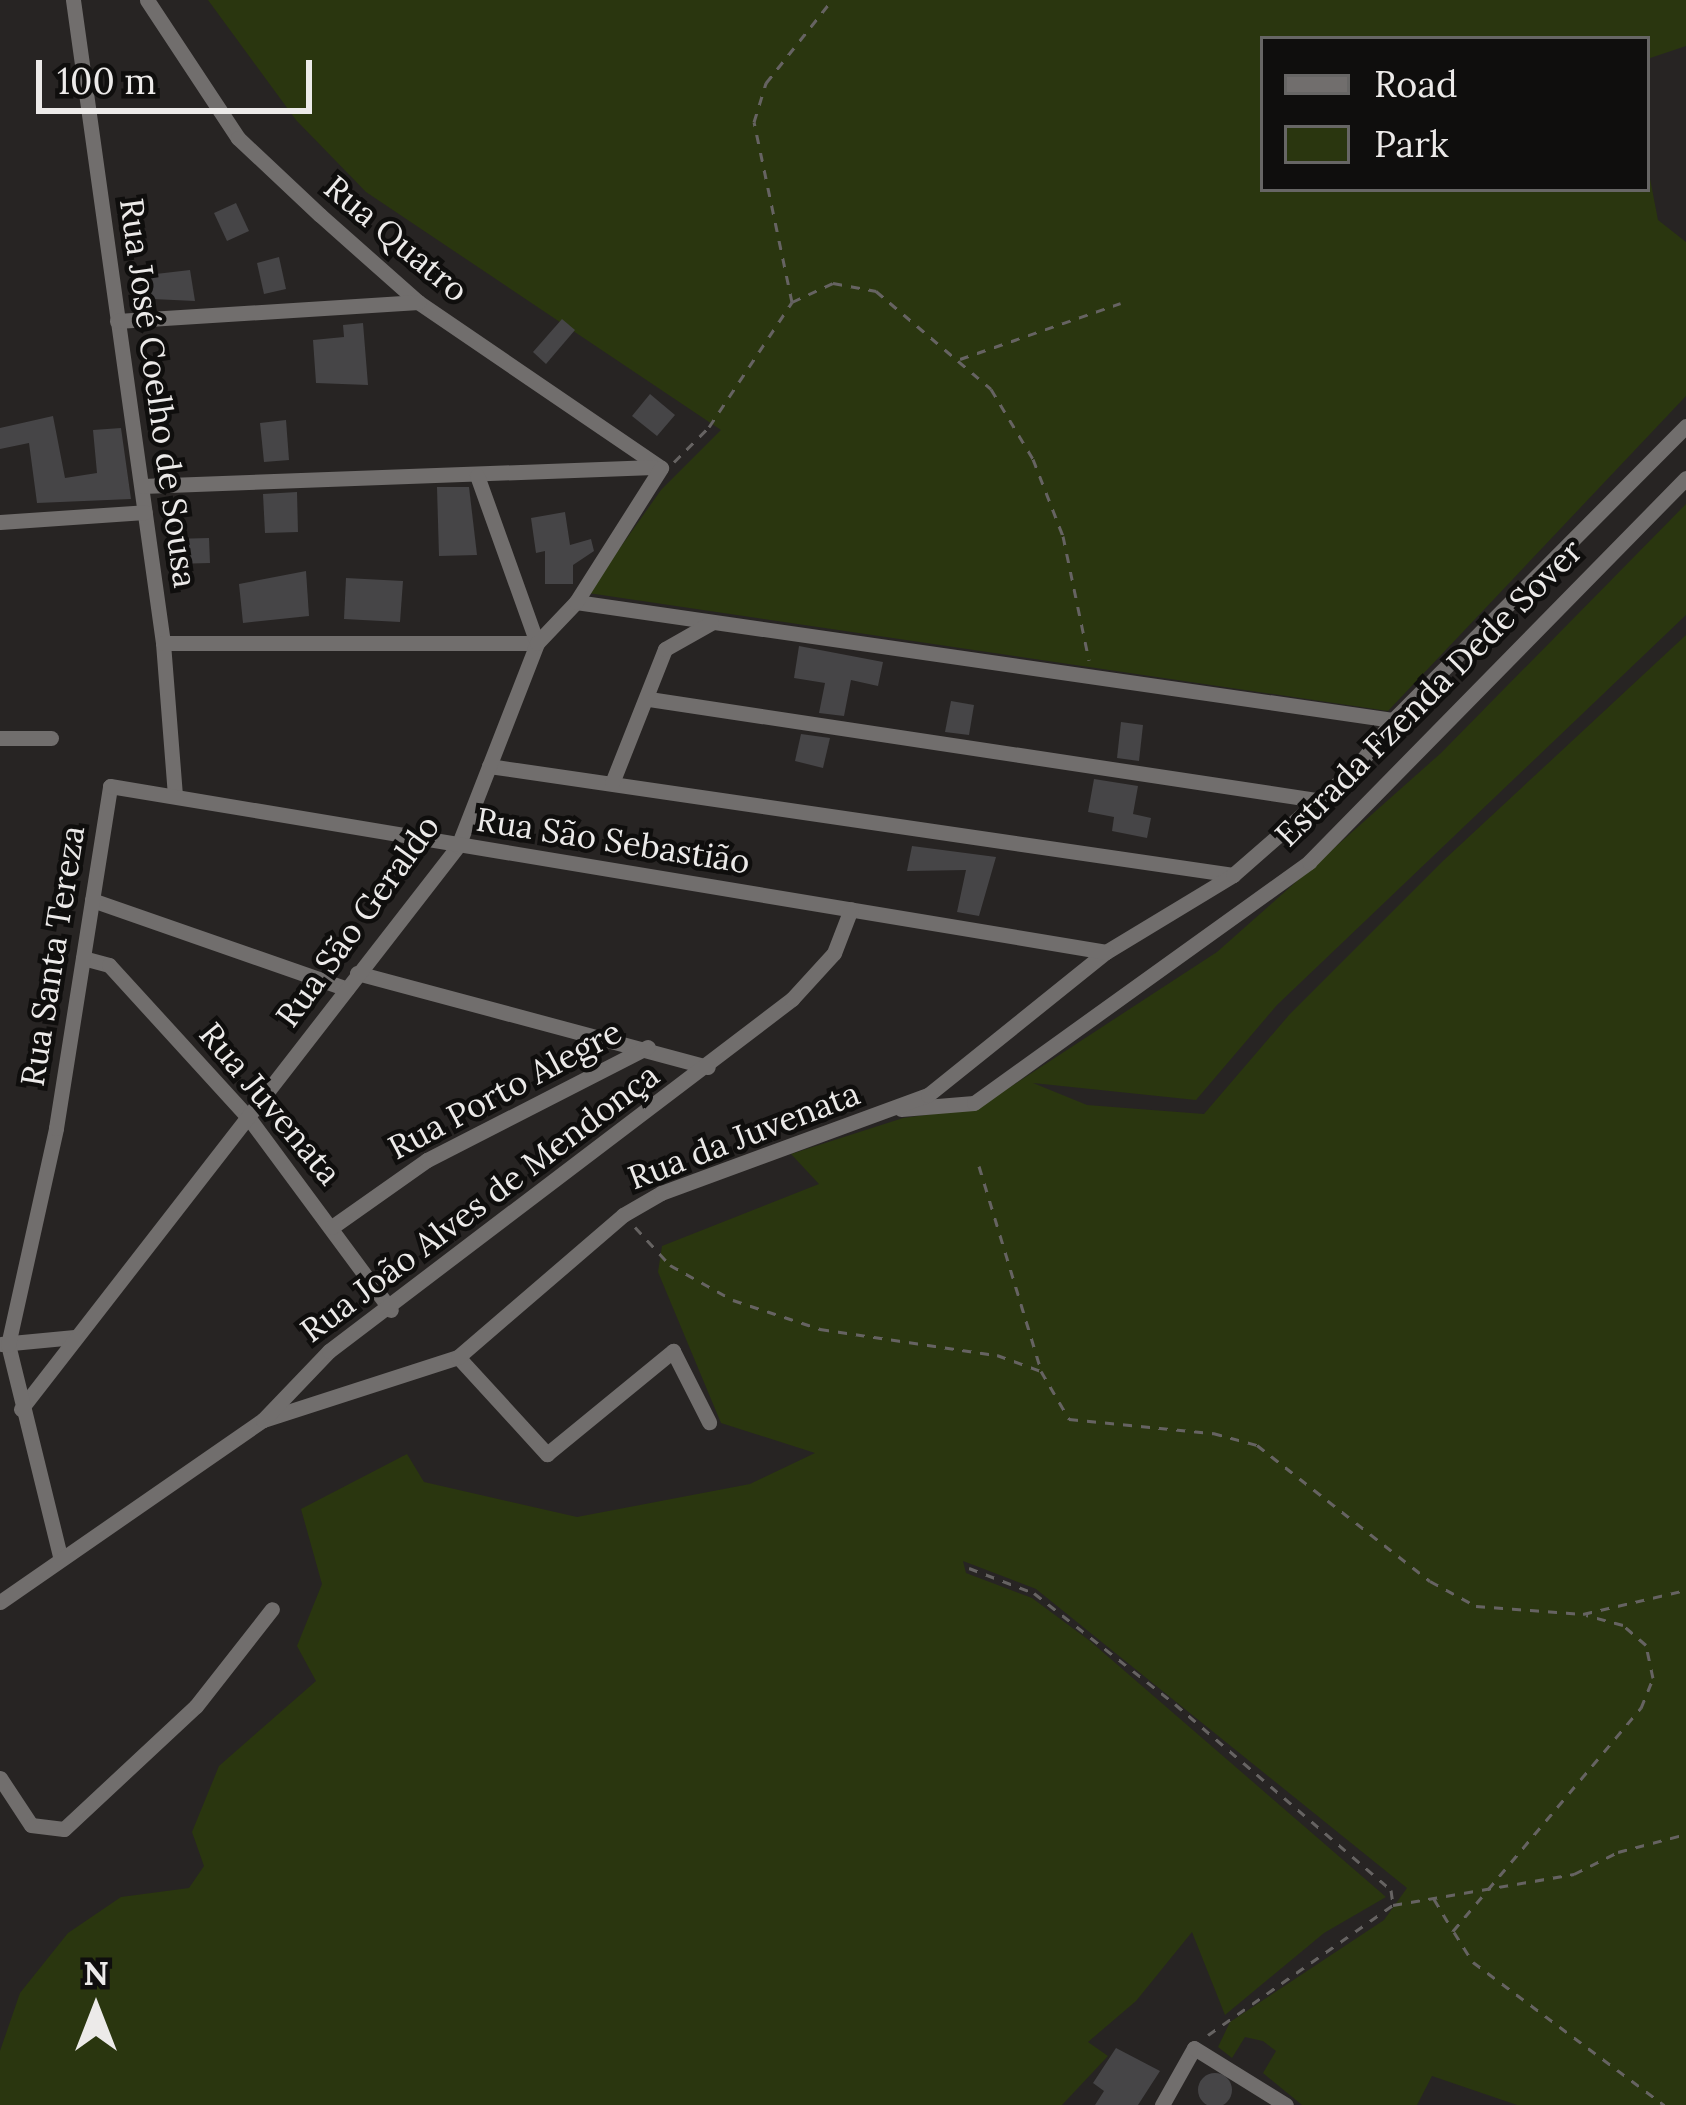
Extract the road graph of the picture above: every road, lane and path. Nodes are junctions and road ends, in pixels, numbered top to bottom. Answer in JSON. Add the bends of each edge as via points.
{"nodes":[{"id":1,"x":73,"y":0,"type":"edge"},
{"id":2,"x":147,"y":0,"type":"edge"},
{"id":3,"x":832,"y":0,"type":"edge"},
{"id":4,"x":418,"y":302,"type":"junction"},
{"id":5,"x":791,"y":302,"type":"junction"},
{"id":6,"x":1121,"y":303,"type":"dead end"},
{"id":7,"x":117,"y":321,"type":"junction"},
{"id":8,"x":958,"y":359,"type":"junction"},
{"id":9,"x":1686,"y":427,"type":"edge"},
{"id":10,"x":661,"y":468,"type":"junction"},
{"id":11,"x":477,"y":475,"type":"junction"},
{"id":12,"x":1686,"y":478,"type":"edge"},
{"id":13,"x":142,"y":486,"type":"junction"},
{"id":14,"x":146,"y":512,"type":"junction"},
{"id":15,"x":0,"y":522,"type":"edge"},
{"id":16,"x":576,"y":602,"type":"junction"},
{"id":17,"x":711,"y":622,"type":"junction"},
{"id":18,"x":163,"y":643,"type":"junction"},
{"id":19,"x":537,"y":643,"type":"junction"},
{"id":20,"x":1093,"y":676,"type":"junction"},
{"id":21,"x":649,"y":699,"type":"junction"},
{"id":22,"x":1393,"y":720,"type":"junction"},
{"id":23,"x":0,"y":738,"type":"edge"},
{"id":24,"x":50,"y":738,"type":"dead end"},
{"id":25,"x":489,"y":766,"type":"junction"},
{"id":26,"x":612,"y":783,"type":"junction"},
{"id":27,"x":110,"y":786,"type":"joint"},
{"id":28,"x":175,"y":795,"type":"junction"},
{"id":29,"x":1317,"y":800,"type":"junction"},
{"id":30,"x":458,"y":846,"type":"junction"},
{"id":31,"x":1233,"y":875,"type":"junction"},
{"id":32,"x":92,"y":900,"type":"junction"},
{"id":33,"x":851,"y":909,"type":"junction"},
{"id":34,"x":1106,"y":952,"type":"junction"},
{"id":35,"x":83,"y":958,"type":"junction"},
{"id":36,"x":357,"y":974,"type":"junction"},
{"id":37,"x":347,"y":989,"type":"junction"},
{"id":38,"x":648,"y":1047,"type":"junction"},
{"id":39,"x":708,"y":1067,"type":"junction"},
{"id":40,"x":898,"y":1109,"type":"junction"},
{"id":41,"x":248,"y":1117,"type":"junction"},
{"id":42,"x":979,"y":1166,"type":"dead end"},
{"id":43,"x":623,"y":1215,"type":"junction"},
{"id":44,"x":332,"y":1227,"type":"junction"},
{"id":45,"x":391,"y":1310,"type":"junction"},
{"id":46,"x":75,"y":1337,"type":"junction"},
{"id":47,"x":4,"y":1345,"type":"edge"},
{"id":48,"x":458,"y":1357,"type":"junction"},
{"id":49,"x":1041,"y":1371,"type":"junction"},
{"id":50,"x":21,"y":1409,"type":"junction"},
{"id":51,"x":263,"y":1420,"type":"junction"},
{"id":52,"x":710,"y":1421,"type":"dead end"},
{"id":53,"x":60,"y":1556,"type":"junction"},
{"id":54,"x":969,"y":1568,"type":"dead end"},
{"id":55,"x":1686,"y":1590,"type":"edge"},
{"id":56,"x":0,"y":1602,"type":"edge"},
{"id":57,"x":272,"y":1610,"type":"dead end"},
{"id":58,"x":1583,"y":1614,"type":"junction"},
{"id":59,"x":0,"y":1778,"type":"edge"},
{"id":60,"x":1686,"y":1834,"type":"edge"},
{"id":61,"x":1479,"y":1894,"type":"junction"},
{"id":62,"x":1434,"y":1897,"type":"junction"},
{"id":63,"x":1393,"y":1905,"type":"junction"},
{"id":64,"x":1453,"y":1931,"type":"junction"},
{"id":65,"x":1191,"y":2055,"type":"junction"},
{"id":66,"x":1162,"y":2105,"type":"edge"},
{"id":67,"x":1286,"y":2105,"type":"edge"},
{"id":68,"x":1664,"y":2105,"type":"edge"}],
"edges":[{"from":1,"to":7,"type":"street","name":"Rua José Coelho de Sousa"},
{"from":2,"to":4,"type":"street","name":"Rua Quatro","via":[[238,138]]},
{"from":3,"to":5,"type":"path","via":[[766,83],[754,122]]},
{"from":4,"to":7,"type":"street"},
{"from":4,"to":10,"type":"street","name":"Rua Quatro"},
{"from":5,"to":8,"type":"path","via":[[833,283],[876,291]]},
{"from":5,"to":10,"type":"path","via":[[709,427]]},
{"from":6,"to":8,"type":"path"},
{"from":7,"to":13,"type":"street","name":"Rua José Coelho de Sousa"},
{"from":8,"to":20,"type":"path","via":[[991,389],[1033,459],[1063,536]]},
{"from":9,"to":22,"type":"street","name":"Rua da Juvenata"},
{"from":10,"to":11,"type":"street","via":[[630,463]]},
{"from":10,"to":16,"type":"street","name":"Rua São Geraldo"},
{"from":11,"to":13,"type":"street"},
{"from":11,"to":19,"type":"street"},
{"from":12,"to":40,"type":"street","name":"Estrada Fzenda Dede Sover","via":[[1309,862],[974,1103]]},
{"from":13,"to":14,"type":"street","name":"Rua José Coelho de Sousa"},
{"from":14,"to":15,"type":"street"},
{"from":14,"to":18,"type":"street","name":"Rua José Coelho de Sousa"},
{"from":16,"to":17,"type":"street"},
{"from":16,"to":19,"type":"street","name":"Rua São Geraldo"},
{"from":17,"to":20,"type":"street"},
{"from":17,"to":21,"type":"street","via":[[665,649]]},
{"from":18,"to":19,"type":"street"},
{"from":18,"to":28,"type":"street","name":"Rua José Coelho de Sousa"},
{"from":19,"to":25,"type":"street","name":"Rua São Geraldo"},
{"from":20,"to":22,"type":"street"},
{"from":21,"to":26,"type":"street"},
{"from":21,"to":29,"type":"street"},
{"from":22,"to":29,"type":"street","name":"Rua da Juvenata","via":[[1357,767]]},
{"from":23,"to":24,"type":"street"},
{"from":25,"to":26,"type":"street"},
{"from":25,"to":30,"type":"street","name":"Rua São Geraldo"},
{"from":26,"to":31,"type":"street"},
{"from":27,"to":28,"type":"street","name":"Rua São Sebastião"},
{"from":27,"to":32,"type":"street","name":"Rua Santa Tereza"},
{"from":28,"to":30,"type":"street","name":"Rua São Sebastião"},
{"from":29,"to":31,"type":"street","name":"Rua da Juvenata"},
{"from":30,"to":33,"type":"street","name":"Rua São Sebastião"},
{"from":30,"to":36,"type":"street","name":"Rua São Geraldo"},
{"from":31,"to":34,"type":"street","name":"Rua da Juvenata"},
{"from":32,"to":35,"type":"street","name":"Rua Santa Tereza"},
{"from":32,"to":37,"type":"street"},
{"from":33,"to":34,"type":"street","name":"Rua São Sebastião"},
{"from":33,"to":39,"type":"street","name":"Rua João Alves de Mendonça","via":[[834,953],[812,979]]},
{"from":34,"to":40,"type":"street","name":"Rua da Juvenata","via":[[928,1095]]},
{"from":35,"to":41,"type":"street","name":"Rua Juvenata","via":[[109,964]]},
{"from":35,"to":47,"type":"street","name":"Rua Santa Tereza"},
{"from":36,"to":37,"type":"street","name":"Rua São Geraldo"},
{"from":36,"to":38,"type":"street"},
{"from":37,"to":41,"type":"street","name":"Rua São Geraldo"},
{"from":38,"to":39,"type":"street"},
{"from":38,"to":44,"type":"street","name":"Rua Porto Alegre","via":[[427,1160]]},
{"from":39,"to":45,"type":"street","name":"Rua João Alves de Mendonça"},
{"from":40,"to":43,"type":"street","name":"Rua da Juvenata","via":[[661,1193]]},
{"from":41,"to":44,"type":"street","name":"Rua Juvenata"},
{"from":41,"to":46,"type":"street","name":"Rua São Geraldo"},
{"from":42,"to":49,"type":"path"},
{"from":43,"to":48,"type":"street","name":"Rua da Juvenata"},
{"from":43,"to":49,"type":"path","via":[[670,1265],[733,1300],[820,1329],[997,1355]]},
{"from":44,"to":45,"type":"street","name":"Rua Juvenata"},
{"from":45,"to":51,"type":"street","name":"Rua João Alves de Mendonça","via":[[329,1351]]},
{"from":46,"to":47,"type":"street"},
{"from":46,"to":50,"type":"street","name":"Rua São Geraldo"},
{"from":47,"to":50,"type":"street","name":"Rua Santa Tereza"},
{"from":48,"to":51,"type":"street","name":"Rua da Juvenata"},
{"from":48,"to":52,"type":"street","via":[[548,1454],[673,1351]]},
{"from":49,"to":58,"type":"path","via":[[1070,1419],[1257,1445],[1430,1581],[1476,1606]]},
{"from":50,"to":53,"type":"street","name":"Rua Santa Tereza"},
{"from":51,"to":53,"type":"street","name":"Rua João Alves de Mendonça"},
{"from":53,"to":56,"type":"street","name":"Rua João Alves de Mendonça"},
{"from":54,"to":63,"type":"path","via":[[1034,1593],[1157,1690],[1391,1890]]},
{"from":55,"to":58,"type":"path"},
{"from":57,"to":59,"type":"street","via":[[196,1706],[64,1829],[31,1826]]},
{"from":58,"to":61,"type":"path","via":[[1623,1625],[1646,1645],[1653,1678],[1608,1752]]},
{"from":60,"to":61,"type":"path","via":[[1574,1874]]},
{"from":61,"to":62,"type":"path"},
{"from":61,"to":64,"type":"path"},
{"from":62,"to":63,"type":"path"},
{"from":62,"to":64,"type":"path"},
{"from":63,"to":65,"type":"path","via":[[1289,1972]]},
{"from":64,"to":68,"type":"path","via":[[1473,1962]]},
{"from":65,"to":66,"type":"street"},
{"from":65,"to":67,"type":"street"}]}
